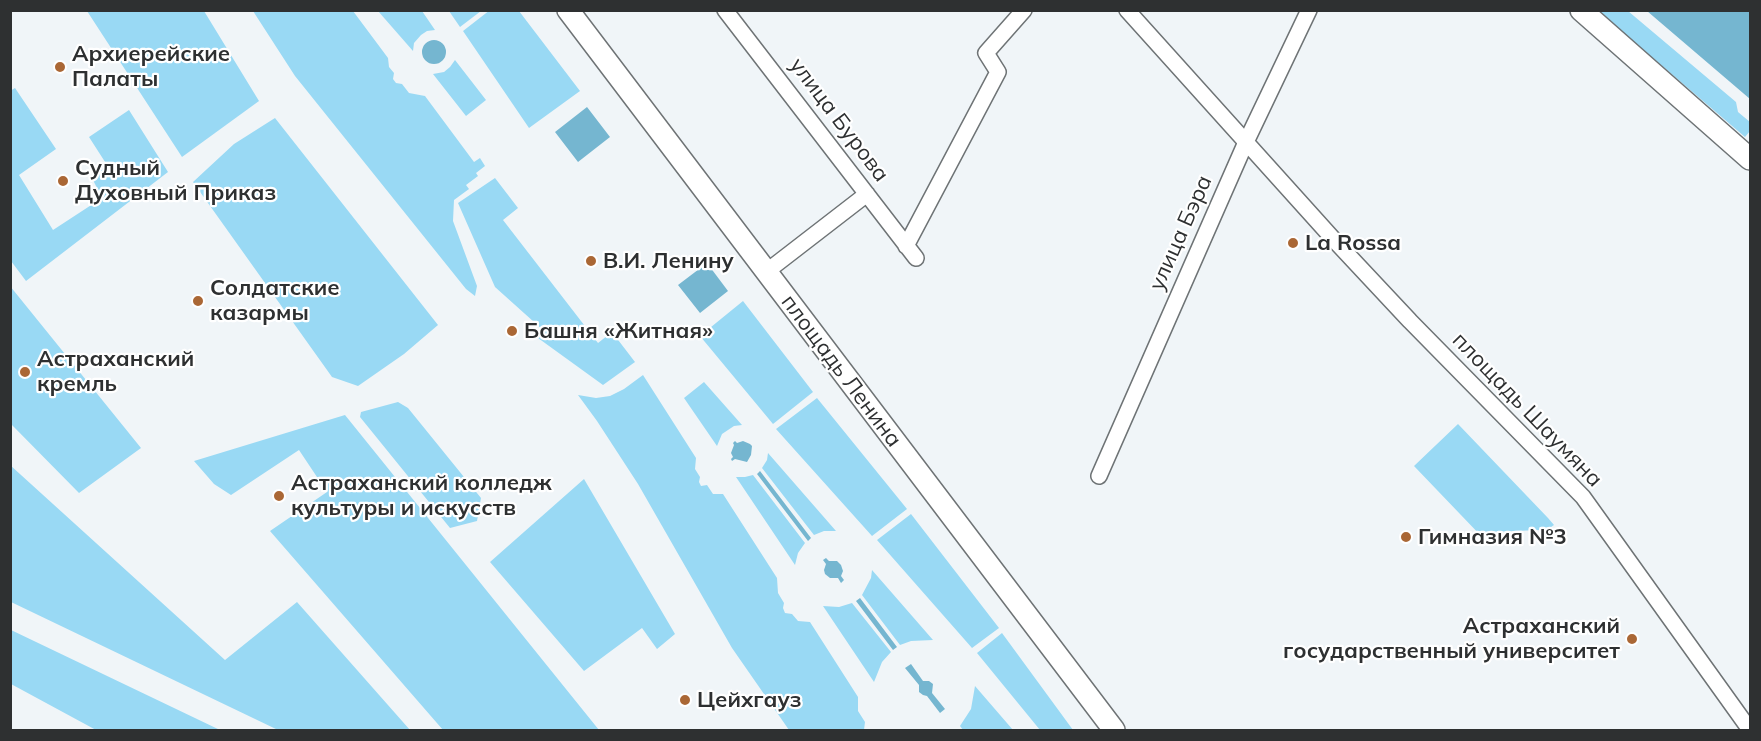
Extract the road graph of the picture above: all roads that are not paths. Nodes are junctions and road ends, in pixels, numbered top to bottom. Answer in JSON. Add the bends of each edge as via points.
{"nodes":[{"id":1,"x":568,"y":10,"type":"edge"},
{"id":2,"x":725,"y":10,"type":"edge"},
{"id":3,"x":1024,"y":10,"type":"edge"},
{"id":4,"x":1127,"y":10,"type":"edge"},
{"id":5,"x":1309,"y":10,"type":"edge"},
{"id":6,"x":1581,"y":10,"type":"edge"},
{"id":7,"x":1246,"y":142,"type":"junction"},
{"id":8,"x":1750,"y":159,"type":"edge"},
{"id":9,"x":867,"y":194,"type":"junction"},
{"id":10,"x":906,"y":246,"type":"junction"},
{"id":11,"x":916,"y":258,"type":"dead end"},
{"id":12,"x":766,"y":272,"type":"junction"},
{"id":13,"x":1099,"y":476,"type":"dead end"},
{"id":14,"x":1114,"y":730,"type":"edge"},
{"id":15,"x":1750,"y":730,"type":"edge"}],
"edges":[{"from":1,"to":12,"type":"main road","name":"площадь Ленина"},
{"from":2,"to":9,"type":"street","name":"улица Бурова"},
{"from":3,"to":10,"type":"street","via":[[986,53],[998,72]]},
{"from":4,"to":7,"type":"street","name":"площадь Шаумяна"},
{"from":5,"to":7,"type":"street","name":"улица Бэра"},
{"from":6,"to":8,"type":"main road"},
{"from":7,"to":13,"type":"street","name":"улица Бэра"},
{"from":7,"to":15,"type":"street","name":"площадь Шаумяна","via":[[1410,321],[1583,497]]},
{"from":9,"to":10,"type":"street","name":"улица Бурова"},
{"from":9,"to":12,"type":"street"},
{"from":10,"to":11,"type":"street","name":"улица Бурова"},
{"from":12,"to":14,"type":"main road","name":"площадь Ленина"}]}
